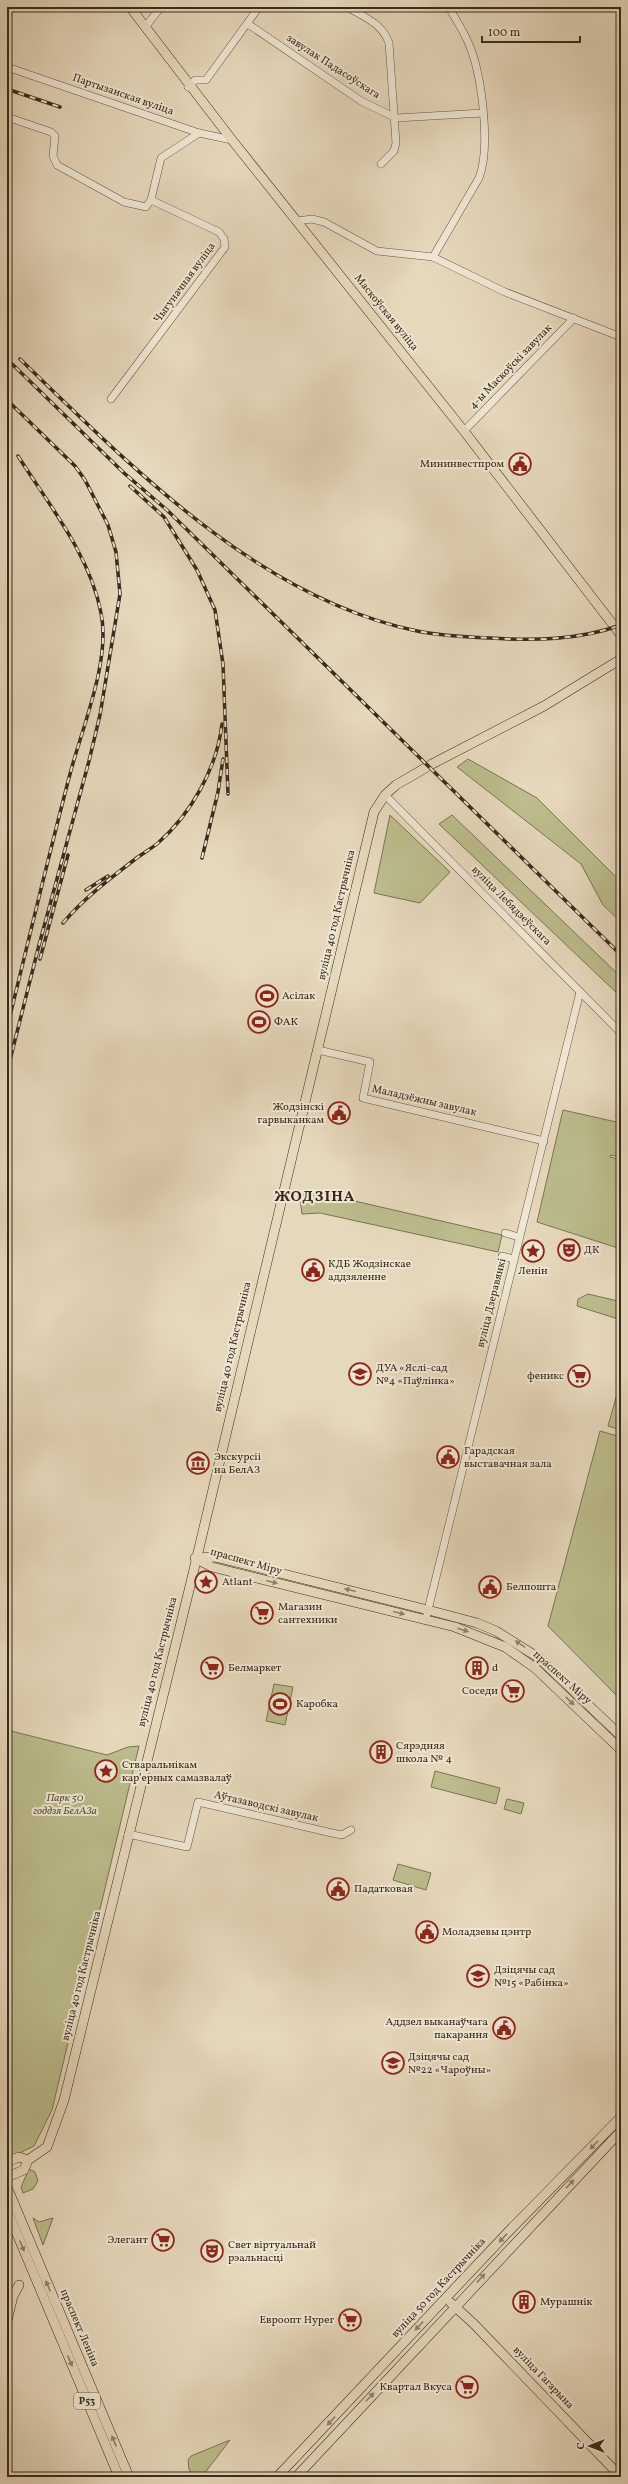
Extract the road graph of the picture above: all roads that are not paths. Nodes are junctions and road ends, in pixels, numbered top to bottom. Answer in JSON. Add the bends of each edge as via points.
{"nodes":[{"id":1,"x":130,"y":7,"type":"edge"},
{"id":2,"x":161,"y":7,"type":"edge"},
{"id":3,"x":259,"y":7,"type":"edge"},
{"id":4,"x":347,"y":7,"type":"edge"},
{"id":5,"x":449,"y":7,"type":"edge"},
{"id":6,"x":248,"y":24,"type":"junction"},
{"id":7,"x":146,"y":26,"type":"junction"},
{"id":8,"x":7,"y":67,"type":"edge"},
{"id":9,"x":189,"y":85,"type":"junction"},
{"id":10,"x":483,"y":113,"type":"junction"},
{"id":11,"x":7,"y":117,"type":"edge"},
{"id":12,"x":396,"y":118,"type":"junction"},
{"id":13,"x":199,"y":133,"type":"junction"},
{"id":14,"x":232,"y":140,"type":"junction"},
{"id":15,"x":382,"y":164,"type":"dead end"},
{"id":16,"x":151,"y":200,"type":"junction"},
{"id":17,"x":297,"y":221,"type":"junction"},
{"id":18,"x":433,"y":257,"type":"junction"},
{"id":19,"x":574,"y":318,"type":"junction"},
{"id":20,"x":621,"y":337,"type":"edge"},
{"id":21,"x":111,"y":399,"type":"dead end"},
{"id":22,"x":464,"y":431,"type":"junction"},
{"id":23,"x":621,"y":635,"type":"edge"},
{"id":24,"x":621,"y":659,"type":"edge"},
{"id":25,"x":385,"y":795,"type":"junction"},
{"id":26,"x":580,"y":992,"type":"junction"},
{"id":27,"x":621,"y":1033,"type":"edge"},
{"id":28,"x":318,"y":1050,"type":"junction"},
{"id":29,"x":544,"y":1141,"type":"junction"},
{"id":30,"x":505,"y":1234,"type":"dead end"},
{"id":31,"x":519,"y":1237,"type":"junction"},
{"id":32,"x":502,"y":1256,"type":"dead end"},
{"id":33,"x":514,"y":1259,"type":"junction"},
{"id":34,"x":195,"y":1558,"type":"junction"},
{"id":35,"x":253,"y":1566,"type":"junction"},
{"id":36,"x":250,"y":1576,"type":"junction"},
{"id":37,"x":428,"y":1610,"type":"junction"},
{"id":38,"x":426,"y":1620,"type":"junction"},
{"id":39,"x":621,"y":1736,"type":"edge"},
{"id":40,"x":621,"y":1750,"type":"edge"},
{"id":41,"x":351,"y":1830,"type":"dead end"},
{"id":42,"x":128,"y":1834,"type":"junction"},
{"id":43,"x":621,"y":2117,"type":"edge"},
{"id":44,"x":621,"y":2132,"type":"edge"},
{"id":45,"x":28,"y":2160,"type":"junction"},
{"id":46,"x":7,"y":2162,"type":"edge"},
{"id":47,"x":7,"y":2177,"type":"edge"},
{"id":48,"x":7,"y":2187,"type":"edge"},
{"id":49,"x":7,"y":2210,"type":"edge"},
{"id":50,"x":20,"y":2285,"type":"dead end"},
{"id":51,"x":446,"y":2298,"type":"junction"},
{"id":52,"x":454,"y":2307,"type":"junction"},
{"id":53,"x":7,"y":2321,"type":"edge"},
{"id":54,"x":119,"y":2477,"type":"edge"},
{"id":55,"x":129,"y":2477,"type":"edge"},
{"id":56,"x":277,"y":2477,"type":"edge"},
{"id":57,"x":296,"y":2477,"type":"edge"},
{"id":58,"x":621,"y":2477,"type":"edge"}],
"edges":[{"from":1,"to":7,"type":"main road","name":"Маскоўская вуліца"},
{"from":2,"to":7,"type":"street"},
{"from":3,"to":6,"type":"street"},
{"from":4,"to":12,"type":"street","via":[[378,25],[385,32],[389,43]]},
{"from":5,"to":10,"type":"street","via":[[469,43]]},
{"from":6,"to":9,"type":"street","via":[[206,80],[195,80]]},
{"from":6,"to":12,"type":"street","name":"завулак Падасоўскага","via":[[361,100]]},
{"from":7,"to":9,"type":"main road","name":"Маскоўская вуліца"},
{"from":8,"to":13,"type":"street","name":"Партызанская вуліца"},
{"from":9,"to":14,"type":"main road","name":"Маскоўская вуліца"},
{"from":10,"to":12,"type":"street"},
{"from":10,"to":18,"type":"street","via":[[486,140],[484,166]]},
{"from":11,"to":16,"type":"street","via":[[51,132],[55,136],[53,156],[57,165],[124,202],[146,207]]},
{"from":12,"to":15,"type":"street","via":[[394,151]]},
{"from":13,"to":14,"type":"street","name":"Партызанская вуліца"},
{"from":13,"to":16,"type":"street","via":[[161,158]]},
{"from":14,"to":17,"type":"main road","name":"Маскоўская вуліца"},
{"from":16,"to":21,"type":"street","name":"Чыгуначная вуліца","via":[[219,232],[224,239],[225,247]]},
{"from":17,"to":18,"type":"street","via":[[324,222],[377,251]]},
{"from":17,"to":22,"type":"main road","name":"Маскоўская вуліца"},
{"from":18,"to":19,"type":"street","via":[[505,292]]},
{"from":19,"to":20,"type":"street"},
{"from":19,"to":22,"type":"street","name":"4-ы Маскоўскі завулак"},
{"from":22,"to":23,"type":"main road","name":"Маскоўская вуліца"},
{"from":24,"to":25,"type":"main road","name":"вуліца 40 год Кастрычніка","via":[[544,706],[432,764],[396,785]]},
{"from":25,"to":26,"type":"street","name":"вуліца Лебядзеўскага"},
{"from":25,"to":28,"type":"main road","name":"вуліца 40 год Кастрычніка","via":[[374,812]]},
{"from":26,"to":27,"type":"street","name":"вуліца Лебядзеўскага"},
{"from":26,"to":29,"type":"street","name":"вуліца Дзеравянкі"},
{"from":28,"to":29,"type":"street","name":"Маладзёжны завулак","via":[[370,1062],[363,1098]]},
{"from":28,"to":34,"type":"main road","name":"вуліца 40 год Кастрычніка"},
{"from":29,"to":31,"type":"street","name":"вуліца Дзеравянкі"},
{"from":30,"to":31,"type":"street"},
{"from":31,"to":33,"type":"street","name":"вуліца Дзеравянкі"},
{"from":32,"to":33,"type":"street"},
{"from":33,"to":37,"type":"street","name":"вуліца Дзеравянкі"},
{"from":34,"to":35,"type":"main road","name":"праспект Міру","via":[[215,1557]]},
{"from":34,"to":36,"type":"main road","name":"праспект Міру","via":[[212,1567]]},
{"from":34,"to":42,"type":"main road","name":"вуліца 40 год Кастрычніка"},
{"from":35,"to":36,"type":"main road"},
{"from":37,"to":35,"type":"main road","name":"праспект Міру","one_way":true},
{"from":36,"to":38,"type":"main road","name":"праспект Міру","one_way":true},
{"from":37,"to":38,"type":"street","name":"вуліца Дзеравянкі"},
{"from":39,"to":37,"type":"main road","name":"праспект Міру","one_way":true,"via":[[522,1645],[477,1622]]},
{"from":38,"to":40,"type":"main road","name":"праспект Міру","one_way":true,"via":[[474,1633],[518,1655],[536,1668]]},
{"from":41,"to":42,"type":"street","name":"Аўтазаводскі завулак","via":[[342,1835],[332,1834],[198,1802],[187,1848]]},
{"from":42,"to":45,"type":"main road","name":"вуліца 40 год Кастрычніка","via":[[64,2100],[47,2147]]},
{"from":43,"to":51,"type":"main road","name":"вуліца 50 год Кастрычніка","one_way":true},
{"from":52,"to":44,"type":"main road","one_way":true},
{"from":45,"to":46,"type":"main road","name":"вуліца 40 год Кастрычніка","via":[[19,2157]]},
{"from":45,"to":47,"type":"main road","name":"вуліца 40 год Кастрычніка","via":[[24,2170]]},
{"from":55,"to":48,"type":"main road","name":"праспект Леніна","number":"Р53","one_way":true},
{"from":49,"to":54,"type":"main road","name":"праспект Леніна","number":"Р53","one_way":true},
{"from":50,"to":53,"type":"main road","via":[[13,2296]]},
{"from":51,"to":52,"type":"main road","name":"вуліца Гагарына"},
{"from":51,"to":56,"type":"main road","name":"вуліца 50 год Кастрычніка","one_way":true},
{"from":57,"to":52,"type":"main road","one_way":true},
{"from":52,"to":58,"type":"main road","name":"вуліца Гагарына","via":[[474,2324]]}]}
